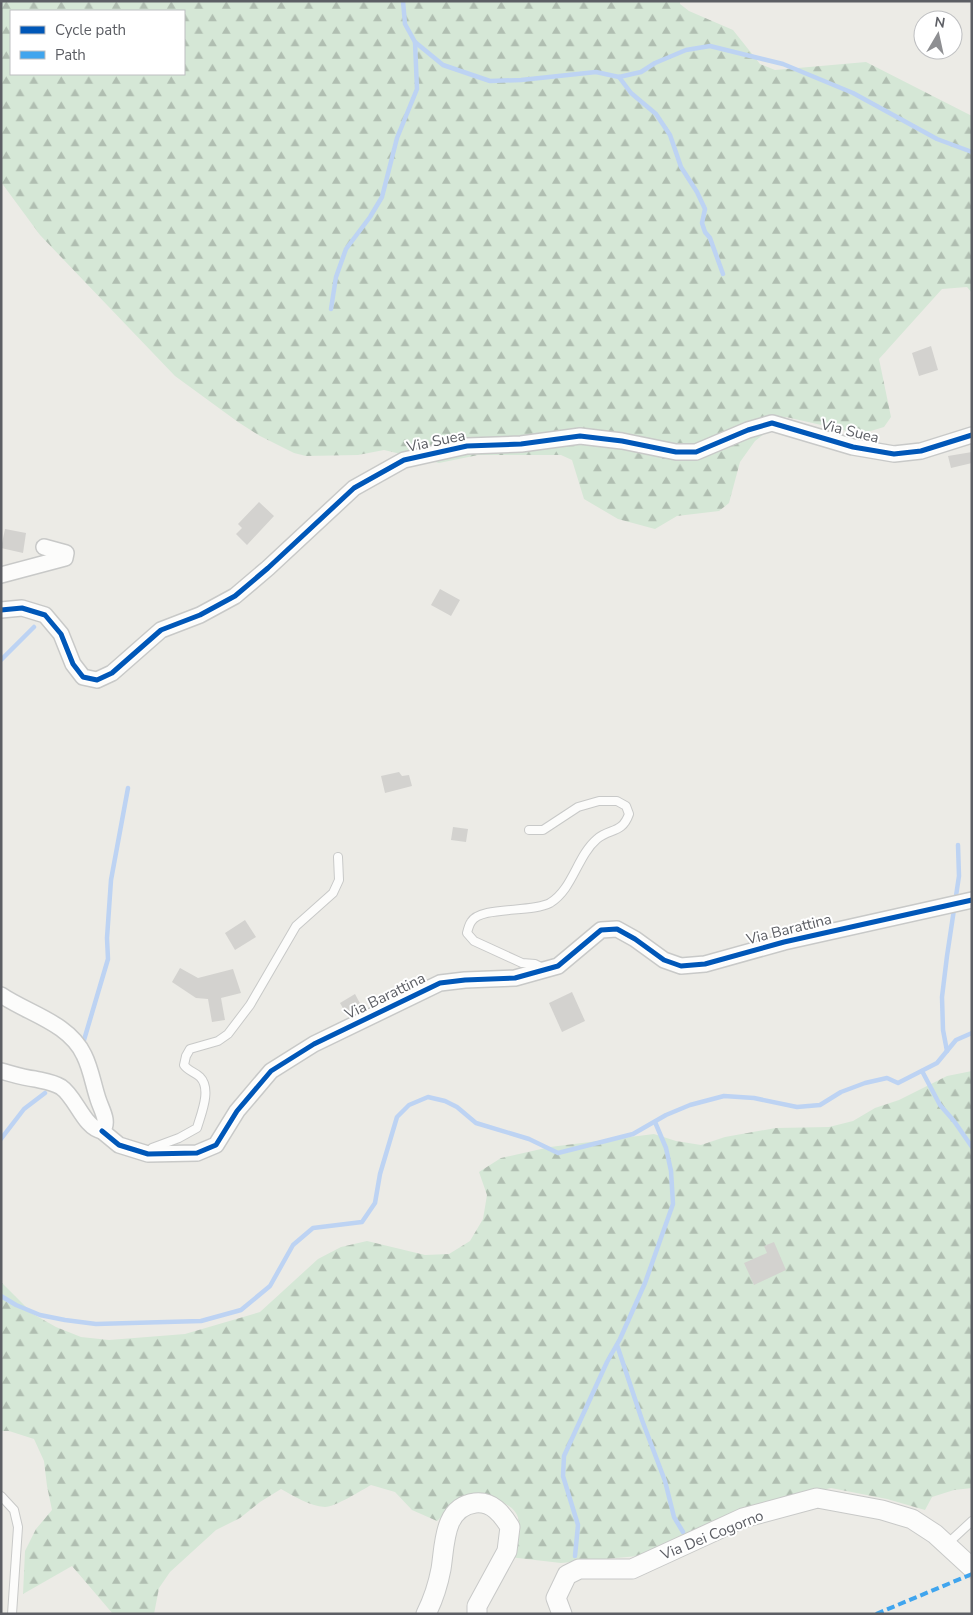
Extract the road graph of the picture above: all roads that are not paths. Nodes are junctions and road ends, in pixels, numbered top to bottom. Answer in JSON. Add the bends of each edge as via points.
{"nodes":[{"id":1,"x":972,"y":435,"type":"edge"},
{"id":2,"x":44,"y":547,"type":"dead end"},
{"id":3,"x":1,"y":575,"type":"edge"},
{"id":4,"x":1,"y":610,"type":"edge"},
{"id":5,"x":529,"y":830,"type":"dead end"},
{"id":6,"x":338,"y":857,"type":"dead end"},
{"id":7,"x":972,"y":900,"type":"edge"},
{"id":8,"x":546,"y":970,"type":"junction"},
{"id":9,"x":1,"y":995,"type":"edge"},
{"id":10,"x":1,"y":1070,"type":"edge"},
{"id":11,"x":102,"y":1131,"type":"junction"},
{"id":12,"x":148,"y":1154,"type":"junction"},
{"id":13,"x":1,"y":1496,"type":"edge"},
{"id":14,"x":972,"y":1521,"type":"edge"},
{"id":15,"x":946,"y":1544,"type":"junction"},
{"id":16,"x":972,"y":1568,"type":"edge"},
{"id":17,"x":12,"y":1614,"type":"edge"},
{"id":18,"x":426,"y":1614,"type":"edge"},
{"id":19,"x":478,"y":1614,"type":"edge"},
{"id":20,"x":562,"y":1614,"type":"edge"}],
"edges":[{"from":1,"to":4,"type":"street","name":"Via Suea","via":[[921,451],[894,454],[853,447],[772,423],[696,452],[676,452],[580,436],[521,444],[466,446],[404,460],[354,488],[234,596],[200,616],[161,630],[112,673],[97,680],[83,677],[73,664],[61,634],[45,615],[22,608]]},
{"from":2,"to":3,"type":"street","via":[[66,553],[66,558]]},
{"from":5,"to":8,"type":"lane","via":[[543,830],[578,807],[599,801],[617,801],[626,806],[629,814],[620,829],[598,838],[582,856],[563,892],[551,902],[538,908],[481,914],[471,921],[467,933],[474,941]]},
{"from":6,"to":12,"type":"lane","via":[[339,880],[333,893],[296,926],[250,1005],[228,1034],[218,1041],[190,1049],[186,1056],[184,1065],[187,1070],[205,1083],[197,1128],[152,1148]]},
{"from":7,"to":8,"type":"street","name":"Via Barattina","via":[[784,942],[705,964],[680,966],[664,960],[617,929],[601,930],[558,966]]},
{"from":8,"to":12,"type":"street","name":"Via Barattina","via":[[515,978],[440,983],[314,1044],[271,1071],[236,1111],[216,1145],[197,1153]]},
{"from":9,"to":11,"type":"street","via":[[64,1030],[78,1043],[90,1068],[106,1122]]},
{"from":10,"to":11,"type":"street","name":"Via Barattina","via":[[60,1086],[89,1123]]},
{"from":11,"to":12,"type":"street","name":"Via Barattina","via":[[119,1145]]},
{"from":13,"to":17,"type":"lane","via":[[14,1510],[18,1527]]},
{"from":14,"to":15,"type":"lane"},
{"from":15,"to":16,"type":"street","name":"Via Dei Cogorno"},
{"from":15,"to":20,"type":"street","name":"Via Dei Cogorno","via":[[912,1519],[817,1498],[743,1518],[632,1569],[579,1569],[567,1575],[556,1598]]},
{"from":18,"to":19,"type":"street","via":[[441,1569],[444,1537],[453,1515],[468,1504],[483,1502],[499,1511],[510,1527],[507,1550],[478,1606]]}]}
